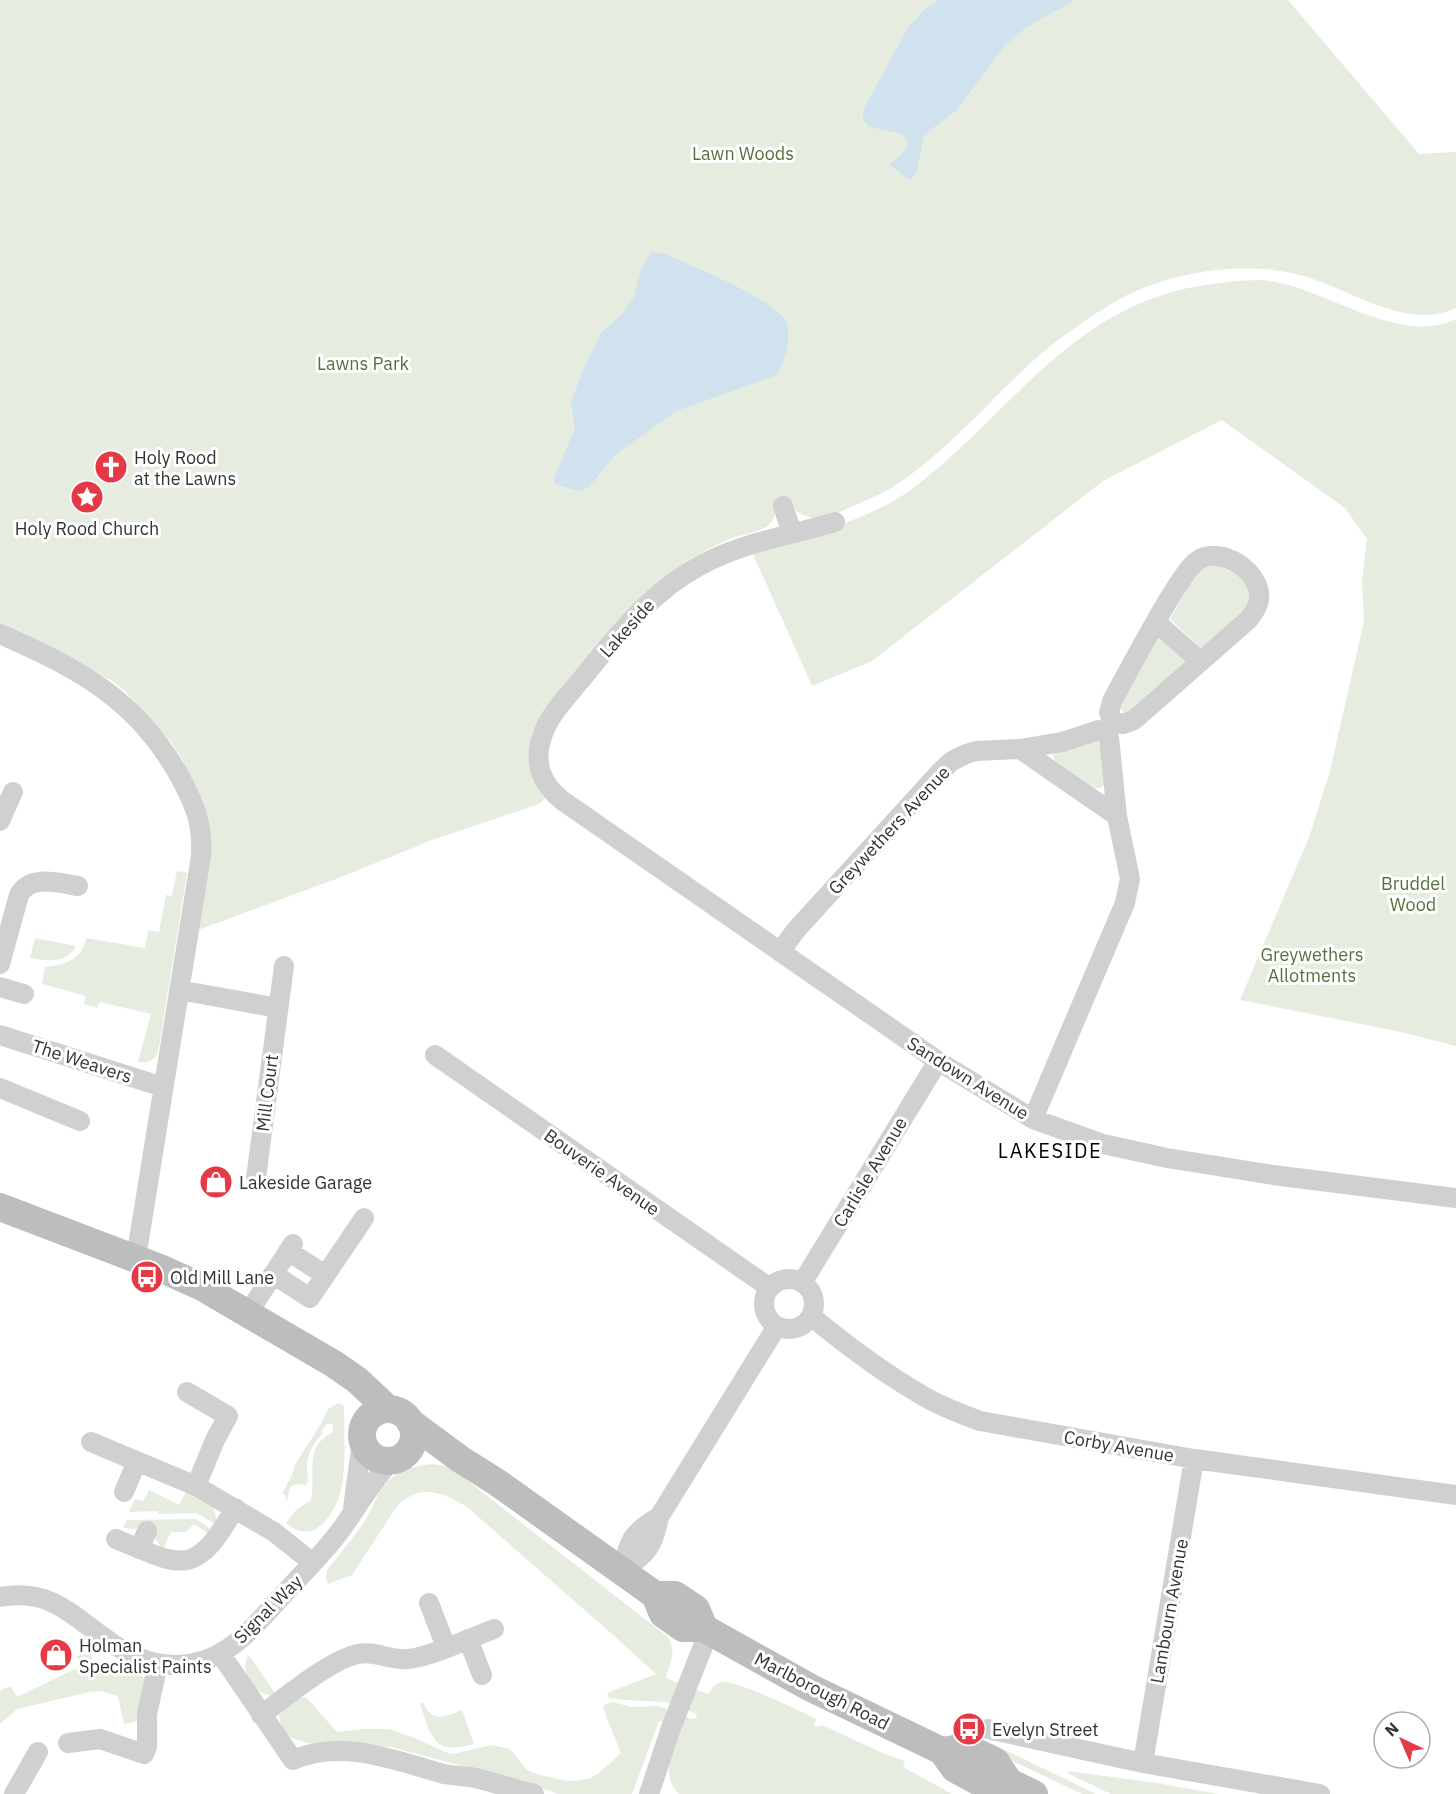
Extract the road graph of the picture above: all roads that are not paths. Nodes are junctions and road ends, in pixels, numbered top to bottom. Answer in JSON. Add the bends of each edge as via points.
{"nodes":[{"id":1,"x":783,"y":506,"type":"dead end"},
{"id":2,"x":835,"y":522,"type":"dead end"},
{"id":3,"x":792,"y":533,"type":"junction"},
{"id":4,"x":1156,"y":622,"type":"junction"},
{"id":5,"x":0,"y":634,"type":"edge"},
{"id":6,"x":1200,"y":661,"type":"junction"},
{"id":7,"x":1109,"y":727,"type":"junction"},
{"id":8,"x":1020,"y":749,"type":"junction"},
{"id":9,"x":550,"y":790,"type":"joint"},
{"id":10,"x":13,"y":792,"type":"dead end"},
{"id":11,"x":1117,"y":816,"type":"junction"},
{"id":12,"x":0,"y":821,"type":"edge"},
{"id":13,"x":78,"y":886,"type":"dead end"},
{"id":14,"x":780,"y":952,"type":"junction"},
{"id":15,"x":0,"y":964,"type":"edge"},
{"id":16,"x":284,"y":966,"type":"dead end"},
{"id":17,"x":0,"y":987,"type":"edge"},
{"id":18,"x":179,"y":990,"type":"junction"},
{"id":19,"x":24,"y":994,"type":"dead end"},
{"id":20,"x":278,"y":1008,"type":"junction"},
{"id":21,"x":0,"y":1035,"type":"edge"},
{"id":22,"x":435,"y":1055,"type":"dead end"},
{"id":23,"x":938,"y":1061,"type":"junction"},
{"id":24,"x":164,"y":1087,"type":"junction"},
{"id":25,"x":0,"y":1088,"type":"edge"},
{"id":26,"x":1033,"y":1119,"type":"junction"},
{"id":27,"x":80,"y":1121,"type":"dead end"},
{"id":28,"x":256,"y":1178,"type":"dead end"},
{"id":29,"x":1456,"y":1198,"type":"edge"},
{"id":30,"x":0,"y":1207,"type":"edge"},
{"id":31,"x":364,"y":1218,"type":"dead end"},
{"id":32,"x":136,"y":1258,"type":"junction"},
{"id":33,"x":273,"y":1274,"type":"junction"},
{"id":34,"x":325,"y":1275,"type":"junction"},
{"id":35,"x":802,"y":1283,"type":"junction"},
{"id":36,"x":770,"y":1288,"type":"junction"},
{"id":37,"x":248,"y":1313,"type":"junction"},
{"id":38,"x":811,"y":1316,"type":"junction"},
{"id":39,"x":777,"y":1326,"type":"junction"},
{"id":40,"x":346,"y":1373,"type":"junction"},
{"id":41,"x":187,"y":1392,"type":"dead end"},
{"id":42,"x":399,"y":1415,"type":"junction"},
{"id":43,"x":363,"y":1435,"type":"junction"},
{"id":44,"x":92,"y":1442,"type":"dead end"},
{"id":45,"x":1194,"y":1459,"type":"junction"},
{"id":46,"x":395,"y":1460,"type":"junction"},
{"id":47,"x":460,"y":1460,"type":"junction"},
{"id":48,"x":137,"y":1461,"type":"junction"},
{"id":49,"x":196,"y":1486,"type":"junction"},
{"id":50,"x":124,"y":1492,"type":"dead end"},
{"id":51,"x":1456,"y":1495,"type":"edge"},
{"id":52,"x":235,"y":1508,"type":"junction"},
{"id":53,"x":352,"y":1514,"type":"junction"},
{"id":54,"x":147,"y":1531,"type":"dead end"},
{"id":55,"x":116,"y":1539,"type":"dead end"},
{"id":56,"x":139,"y":1549,"type":"junction"},
{"id":57,"x":313,"y":1563,"type":"junction"},
{"id":58,"x":622,"y":1571,"type":"junction"},
{"id":59,"x":0,"y":1597,"type":"edge"},
{"id":60,"x":429,"y":1603,"type":"dead end"},
{"id":61,"x":494,"y":1629,"type":"dead end"},
{"id":62,"x":706,"y":1629,"type":"junction"},
{"id":63,"x":468,"y":1639,"type":"junction"},
{"id":64,"x":446,"y":1647,"type":"junction"},
{"id":65,"x":220,"y":1653,"type":"junction"},
{"id":66,"x":158,"y":1664,"type":"junction"},
{"id":67,"x":482,"y":1675,"type":"dead end"},
{"id":68,"x":261,"y":1715,"type":"junction"},
{"id":69,"x":988,"y":1729,"type":"dead end"},
{"id":70,"x":68,"y":1743,"type":"dead end"},
{"id":71,"x":38,"y":1752,"type":"dead end"},
{"id":72,"x":1143,"y":1763,"type":"junction"},
{"id":73,"x":651,"y":1793,"type":"edge"},
{"id":74,"x":14,"y":1794,"type":"edge"},
{"id":75,"x":534,"y":1794,"type":"edge"},
{"id":76,"x":1034,"y":1794,"type":"edge"},
{"id":77,"x":1320,"y":1794,"type":"edge"}],
"edges":[{"from":1,"to":3,"type":"street"},
{"from":2,"to":3,"type":"street","name":"Lakeside"},
{"from":3,"to":9,"type":"street","name":"Lakeside","via":[[742,546],[699,565],[653,597],[635,615],[547,725],[539,753],[542,777]]},
{"from":4,"to":6,"type":"street"},
{"from":4,"to":6,"type":"street","name":"Greywethers Avenue","via":[[1198,559],[1222,556],[1239,564],[1253,579],[1258,592],[1254,613]]},
{"from":4,"to":7,"type":"street","name":"Greywethers Avenue","via":[[1113,699]]},
{"from":5,"to":18,"type":"street","via":[[82,674],[117,699],[149,730],[189,794],[198,815],[202,843]]},
{"from":6,"to":7,"type":"street","name":"Greywethers Avenue","via":[[1134,720]]},
{"from":7,"to":8,"type":"street","name":"Greywethers Avenue","via":[[1062,742]]},
{"from":7,"to":11,"type":"street","name":"Greywethers Avenue"},
{"from":8,"to":11,"type":"street"},
{"from":8,"to":14,"type":"street","name":"Greywethers Avenue","via":[[976,752],[952,761]]},
{"from":9,"to":14,"type":"street","name":"Sandown Avenue"},
{"from":10,"to":12,"type":"street"},
{"from":11,"to":26,"type":"street","name":"Greywethers Avenue","via":[[1129,867],[1129,891]]},
{"from":13,"to":15,"type":"street","via":[[37,882],[26,885]]},
{"from":14,"to":23,"type":"street","name":"Sandown Avenue"},
{"from":16,"to":20,"type":"street","name":"Mill Court"},
{"from":17,"to":19,"type":"street"},
{"from":18,"to":20,"type":"street"},
{"from":18,"to":24,"type":"street"},
{"from":20,"to":28,"type":"street","name":"Mill Court"},
{"from":21,"to":24,"type":"street","name":"The Weavers"},
{"from":22,"to":36,"type":"street","name":"Bouverie Avenue"},
{"from":23,"to":26,"type":"street","name":"Sandown Avenue"},
{"from":23,"to":35,"type":"street","name":"Carlisle Avenue"},
{"from":24,"to":32,"type":"street"},
{"from":25,"to":27,"type":"street"},
{"from":26,"to":29,"type":"street","name":"Sandown Avenue","via":[[1102,1144],[1167,1158]]},
{"from":30,"to":32,"type":"main road","name":"Marlborough Road"},
{"from":31,"to":34,"type":"street"},
{"from":32,"to":37,"type":"main road","name":"Marlborough Road"},
{"from":33,"to":34,"type":"street","via":[[310,1298]]},
{"from":33,"to":34,"type":"street","via":[[290,1247]]},
{"from":33,"to":37,"type":"street"},
{"from":35,"to":36,"type":"street","via":[[782,1280]]},
{"from":35,"to":38,"type":"street","via":[[812,1294]]},
{"from":36,"to":39,"type":"street","via":[[764,1308]]},
{"from":37,"to":40,"type":"main road","name":"Marlborough Road"},
{"from":38,"to":39,"type":"street","via":[[799,1327]]},
{"from":38,"to":45,"type":"street","name":"Corby Avenue","via":[[925,1397],[980,1421]]},
{"from":39,"to":58,"type":"street","via":[[659,1517],[655,1537],[644,1555]]},
{"from":40,"to":42,"type":"main road","name":"Marlborough Road"},
{"from":40,"to":43,"type":"main road","via":[[358,1400]]},
{"from":41,"to":49,"type":"street","via":[[228,1416]]},
{"from":42,"to":43,"type":"main road","via":[[372,1414]]},
{"from":42,"to":46,"type":"main road","via":[[413,1430],[414,1439],[406,1454]]},
{"from":42,"to":47,"type":"main road","name":"Marlborough Road"},
{"from":43,"to":46,"type":"main road","via":[[365,1448],[376,1459]]},
{"from":43,"to":53,"type":"street","name":"Signal Way"},
{"from":44,"to":48,"type":"street"},
{"from":45,"to":51,"type":"street","name":"Corby Avenue"},
{"from":45,"to":72,"type":"street","name":"Lambourn Avenue"},
{"from":46,"to":47,"type":"main road","name":"Marlborough Road"},
{"from":46,"to":53,"type":"street","name":"Signal Way","via":[[378,1475]]},
{"from":47,"to":58,"type":"main road","name":"Marlborough Road"},
{"from":48,"to":49,"type":"street"},
{"from":48,"to":50,"type":"street"},
{"from":49,"to":52,"type":"street"},
{"from":52,"to":56,"type":"street","via":[[213,1544],[195,1558],[174,1561]]},
{"from":52,"to":57,"type":"street","via":[[279,1535]]},
{"from":53,"to":57,"type":"street","name":"Signal Way"},
{"from":54,"to":56,"type":"street"},
{"from":55,"to":56,"type":"street"},
{"from":57,"to":65,"type":"street","name":"Signal Way","via":[[247,1633]]},
{"from":58,"to":62,"type":"main road","name":"Marlborough Road","via":[[655,1595],[663,1614],[683,1628]]},
{"from":59,"to":66,"type":"street","name":"Signal Way","via":[[28,1596],[52,1601],[121,1649]]},
{"from":60,"to":64,"type":"street"},
{"from":61,"to":63,"type":"street"},
{"from":62,"to":73,"type":"street"},
{"from":62,"to":76,"type":"main road","name":"Marlborough Road","via":[[811,1688],[942,1751],[955,1769],[985,1785],[1009,1782]]},
{"from":63,"to":64,"type":"street"},
{"from":63,"to":67,"type":"street"},
{"from":64,"to":68,"type":"street","via":[[407,1659],[369,1653],[351,1656]]},
{"from":65,"to":66,"type":"street","name":"Signal Way","via":[[192,1663]]},
{"from":65,"to":68,"type":"street"},
{"from":66,"to":70,"type":"street","via":[[147,1714],[144,1754],[99,1739]]},
{"from":68,"to":75,"type":"street","via":[[293,1760],[317,1752],[366,1753]]},
{"from":69,"to":72,"type":"street"},
{"from":71,"to":74,"type":"street"},
{"from":72,"to":77,"type":"street"}]}
